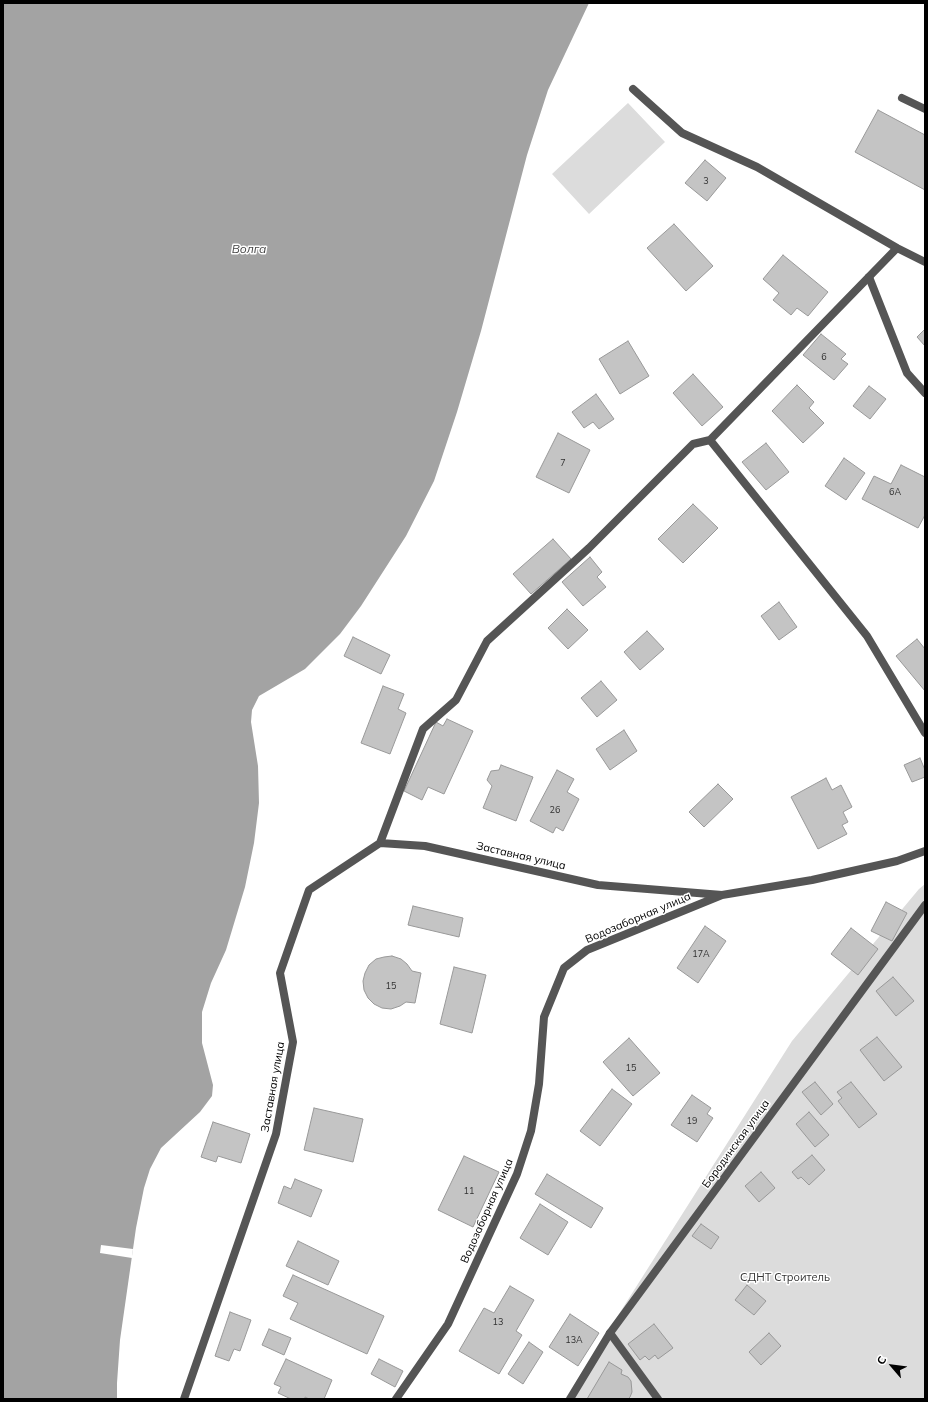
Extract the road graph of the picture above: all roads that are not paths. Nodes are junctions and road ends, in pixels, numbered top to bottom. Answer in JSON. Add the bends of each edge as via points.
{"nodes":[{"id":1,"x":633,"y":89,"type":"dead end"},
{"id":2,"x":902,"y":98,"type":"dead end"},
{"id":3,"x":925,"y":109,"type":"edge"},
{"id":4,"x":897,"y":248,"type":"junction"},
{"id":5,"x":925,"y":262,"type":"edge"},
{"id":6,"x":869,"y":277,"type":"junction"},
{"id":7,"x":925,"y":393,"type":"edge"},
{"id":8,"x":710,"y":440,"type":"junction"},
{"id":9,"x":925,"y":733,"type":"edge"},
{"id":10,"x":380,"y":843,"type":"junction"},
{"id":11,"x":925,"y":851,"type":"edge"},
{"id":12,"x":722,"y":895,"type":"junction"},
{"id":13,"x":925,"y":906,"type":"edge"},
{"id":14,"x":610,"y":1333,"type":"junction"},
{"id":15,"x":184,"y":1399,"type":"edge"},
{"id":16,"x":396,"y":1399,"type":"edge"},
{"id":17,"x":570,"y":1399,"type":"edge"},
{"id":18,"x":658,"y":1399,"type":"edge"}],
"edges":[{"from":1,"to":4,"type":"street","via":[[682,133],[757,167]]},
{"from":2,"to":3,"type":"street"},
{"from":4,"to":5,"type":"street"},
{"from":4,"to":6,"type":"street"},
{"from":6,"to":7,"type":"street","via":[[907,373]]},
{"from":6,"to":8,"type":"street"},
{"from":8,"to":9,"type":"street","via":[[867,636]]},
{"from":8,"to":10,"type":"street","via":[[693,444],[590,548],[487,641],[456,700],[423,729]]},
{"from":10,"to":12,"type":"street","name":"Заставная улица","via":[[425,846],[598,885]]},
{"from":10,"to":15,"type":"street","name":"Заставная улица","via":[[310,890],[280,973],[293,1042],[276,1134]]},
{"from":11,"to":12,"type":"street","name":"Водозаборная улица","via":[[898,861],[812,880]]},
{"from":12,"to":16,"type":"street","name":"Водозаборная улица","via":[[587,950],[564,968],[544,1017],[539,1084],[531,1131],[517,1174],[448,1324]]},
{"from":13,"to":14,"type":"street","name":"Бородинская улица"},
{"from":14,"to":17,"type":"street","name":"Бородинская улица"},
{"from":14,"to":18,"type":"street"}]}
